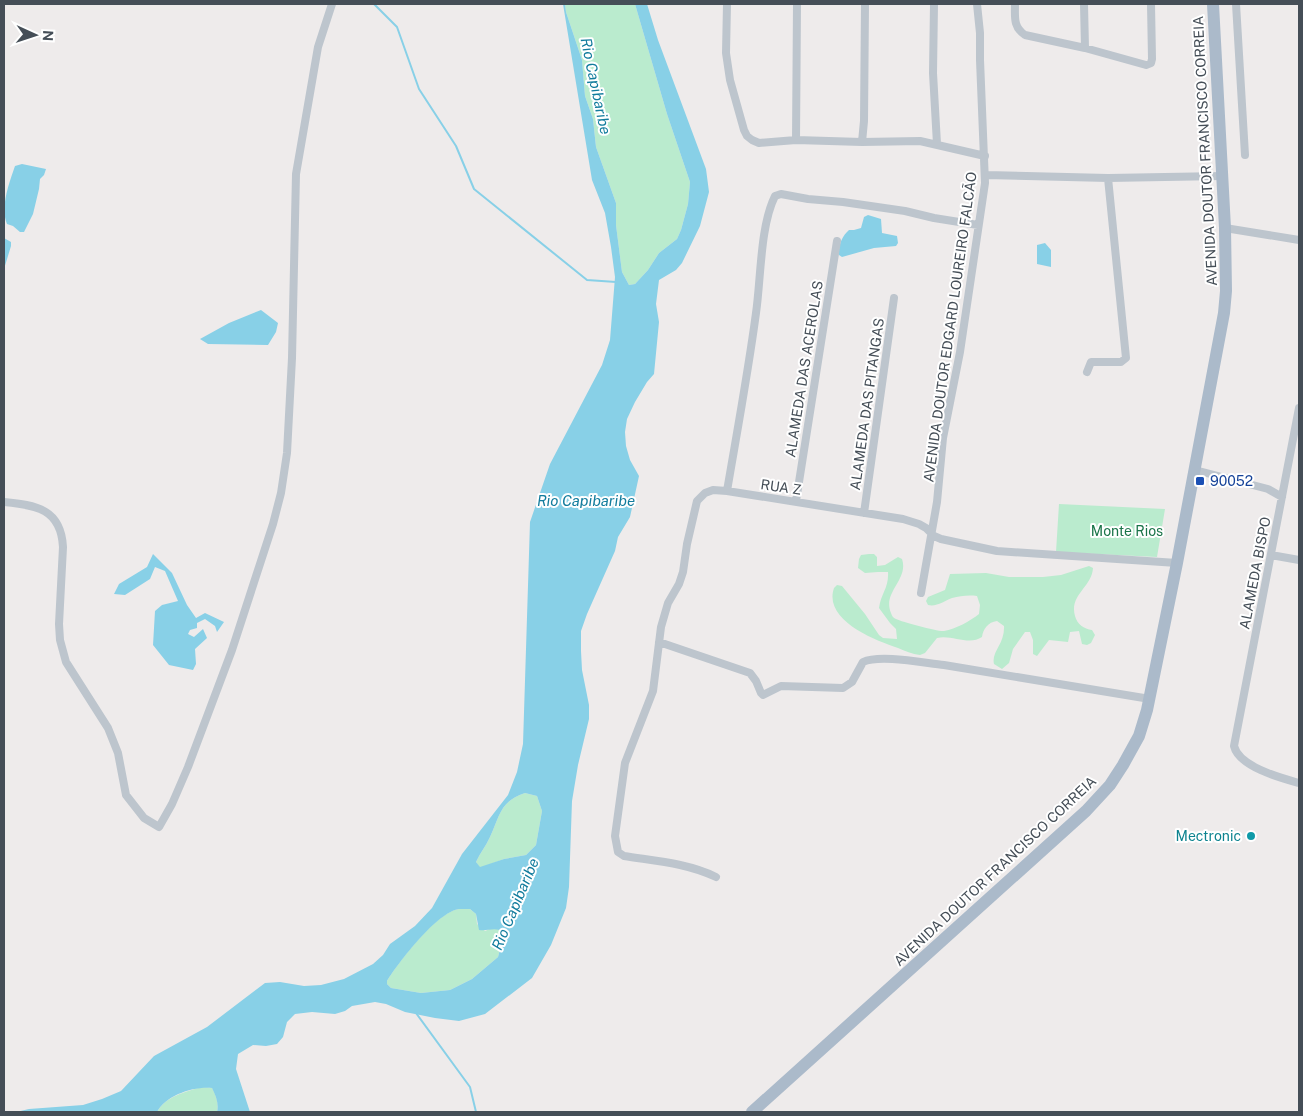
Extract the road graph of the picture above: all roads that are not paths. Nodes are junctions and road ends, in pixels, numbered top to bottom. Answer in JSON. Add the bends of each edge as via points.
{"nodes":[{"id":1,"x":332,"y":4,"type":"edge"},
{"id":2,"x":727,"y":4,"type":"edge"},
{"id":3,"x":797,"y":4,"type":"edge"},
{"id":4,"x":864,"y":4,"type":"edge"},
{"id":5,"x":934,"y":4,"type":"edge"},
{"id":6,"x":977,"y":4,"type":"edge"},
{"id":7,"x":1015,"y":4,"type":"edge"},
{"id":8,"x":1084,"y":4,"type":"edge"},
{"id":9,"x":1151,"y":4,"type":"edge"},
{"id":10,"x":1213,"y":4,"type":"edge"},
{"id":11,"x":1236,"y":4,"type":"edge"},
{"id":12,"x":1084,"y":48,"type":"junction"},
{"id":13,"x":796,"y":140,"type":"junction"},
{"id":14,"x":862,"y":142,"type":"junction"},
{"id":15,"x":937,"y":144,"type":"junction"},
{"id":16,"x":1245,"y":155,"type":"dead end"},
{"id":17,"x":985,"y":156,"type":"junction"},
{"id":18,"x":986,"y":175,"type":"junction"},
{"id":19,"x":1222,"y":176,"type":"junction"},
{"id":20,"x":1108,"y":178,"type":"junction"},
{"id":21,"x":978,"y":225,"type":"junction"},
{"id":22,"x":1225,"y":228,"type":"junction"},
{"id":23,"x":1299,"y":240,"type":"edge"},
{"id":24,"x":836,"y":241,"type":"dead end"},
{"id":25,"x":894,"y":298,"type":"dead end"},
{"id":26,"x":1087,"y":372,"type":"dead end"},
{"id":27,"x":1299,"y":408,"type":"edge"},
{"id":28,"x":1195,"y":470,"type":"junction"},
{"id":29,"x":727,"y":491,"type":"junction"},
{"id":30,"x":1282,"y":497,"type":"junction"},
{"id":31,"x":796,"y":501,"type":"junction"},
{"id":32,"x":4,"y":502,"type":"edge"},
{"id":33,"x":864,"y":513,"type":"junction"},
{"id":34,"x":931,"y":534,"type":"junction"},
{"id":35,"x":1271,"y":555,"type":"junction"},
{"id":36,"x":1299,"y":560,"type":"edge"},
{"id":37,"x":1177,"y":563,"type":"junction"},
{"id":38,"x":922,"y":593,"type":"dead end"},
{"id":39,"x":659,"y":642,"type":"junction"},
{"id":40,"x":1150,"y":699,"type":"junction"},
{"id":41,"x":1299,"y":783,"type":"edge"},
{"id":42,"x":716,"y":877,"type":"dead end"},
{"id":43,"x":752,"y":1112,"type":"edge"}],
"edges":[{"from":1,"to":32,"type":"street","via":[[318,47],[296,174],[292,358],[281,493],[232,650],[188,767],[159,827],[144,818],[126,795],[118,753],[108,728],[66,662],[58,624],[63,547],[57,522],[37,507]]},
{"from":2,"to":13,"type":"street","via":[[726,53],[730,80],[747,136],[759,143]]},
{"from":3,"to":13,"type":"street"},
{"from":4,"to":14,"type":"street"},
{"from":5,"to":15,"type":"street"},
{"from":6,"to":17,"type":"street","name":"AVENIDA DOUTOR EDGARD LOUREIRO FALCÃO"},
{"from":7,"to":12,"type":"street","via":[[1017,28],[1025,35]]},
{"from":8,"to":12,"type":"street"},
{"from":9,"to":12,"type":"street","via":[[1150,64]]},
{"from":10,"to":19,"type":"main road","name":"AVENIDA DOUTOR FRANCISCO CORREIA"},
{"from":11,"to":16,"type":"street"},
{"from":13,"to":14,"type":"street"},
{"from":14,"to":15,"type":"street","via":[[920,141]]},
{"from":15,"to":17,"type":"street"},
{"from":17,"to":18,"type":"street","name":"AVENIDA DOUTOR EDGARD LOUREIRO FALCÃO"},
{"from":18,"to":20,"type":"street"},
{"from":18,"to":21,"type":"street","name":"AVENIDA DOUTOR EDGARD LOUREIRO FALCÃO"},
{"from":19,"to":20,"type":"street"},
{"from":19,"to":22,"type":"main road","name":"AVENIDA DOUTOR FRANCISCO CORREIA"},
{"from":20,"to":26,"type":"street","via":[[1126,358],[1121,362],[1091,362]]},
{"from":21,"to":29,"type":"street","via":[[843,202],[776,196],[764,238],[751,353]]},
{"from":21,"to":34,"type":"street","name":"AVENIDA DOUTOR EDGARD LOUREIRO FALCÃO","via":[[960,352],[943,438]]},
{"from":22,"to":23,"type":"street"},
{"from":22,"to":28,"type":"main road","name":"AVENIDA DOUTOR FRANCISCO CORREIA","via":[[1224,313]]},
{"from":24,"to":31,"type":"street","name":"ALAMEDA DAS ACEROLAS"},
{"from":25,"to":33,"type":"street","name":"ALAMEDA DAS PITANGAS"},
{"from":27,"to":30,"type":"street","name":"ALAMEDA BISPO"},
{"from":28,"to":30,"type":"street","via":[[1268,489]]},
{"from":28,"to":37,"type":"main road","name":"AVENIDA DOUTOR FRANCISCO CORREIA"},
{"from":29,"to":31,"type":"street","name":"RUA Z"},
{"from":29,"to":39,"type":"street","name":"RUA Z","via":[[713,490],[697,501],[683,572],[668,604]]},
{"from":30,"to":35,"type":"street","name":"ALAMEDA BISPO"},
{"from":31,"to":33,"type":"street","name":"RUA Z"},
{"from":33,"to":34,"type":"street","name":"RUA Z","via":[[911,522],[926,528]]},
{"from":34,"to":37,"type":"street","name":"RUA Z","via":[[997,551]]},
{"from":34,"to":38,"type":"street","name":"AVENIDA DOUTOR EDGARD LOUREIRO FALCÃO"},
{"from":35,"to":36,"type":"street"},
{"from":35,"to":41,"type":"street","name":"ALAMEDA BISPO","via":[[1234,746],[1237,754],[1250,765]]},
{"from":37,"to":40,"type":"main road","name":"AVENIDA DOUTOR FRANCISCO CORREIA"},
{"from":39,"to":40,"type":"street","via":[[750,673],[763,695],[781,686],[843,688],[852,682],[863,662],[870,659],[944,665]]},
{"from":39,"to":42,"type":"street","via":[[653,691],[626,763],[616,824],[616,846],[624,856],[687,866]]},
{"from":40,"to":43,"type":"main road","name":"AVENIDA DOUTOR FRANCISCO CORREIA","via":[[1135,745],[1110,785],[1094,802]]}]}
